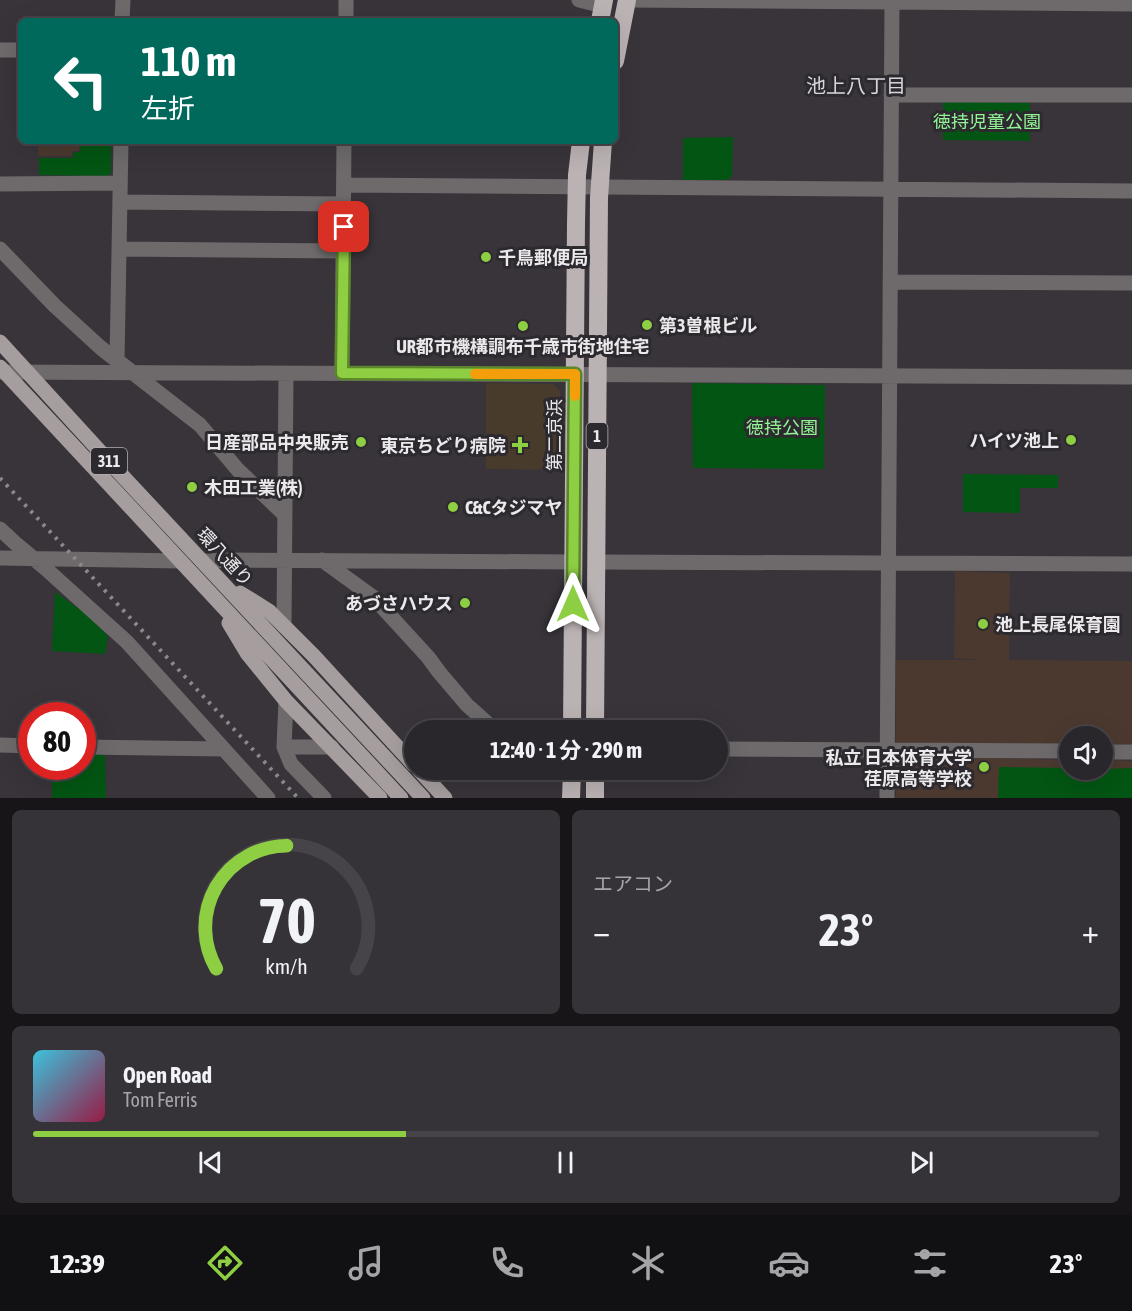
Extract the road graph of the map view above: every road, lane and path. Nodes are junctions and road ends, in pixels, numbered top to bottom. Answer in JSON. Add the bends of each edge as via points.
{"nodes":[{"id":1,"x":123,"y":0,"type":"edge"},
{"id":2,"x":346,"y":0,"type":"edge"},
{"id":3,"x":579,"y":0,"type":"edge"},
{"id":4,"x":627,"y":0,"type":"edge"},
{"id":5,"x":892,"y":1,"type":"edge"},
{"id":6,"x":1132,"y":4,"type":"edge"},
{"id":7,"x":602,"y":9,"type":"edge"},
{"id":8,"x":122,"y":18,"type":"edge"},
{"id":9,"x":346,"y":18,"type":"edge"},
{"id":10,"x":618,"y":45,"type":"edge"},
{"id":11,"x":0,"y":50,"type":"edge"},
{"id":12,"x":18,"y":50,"type":"edge"},
{"id":13,"x":891,"y":95,"type":"junction"},
{"id":14,"x":1132,"y":95,"type":"edge"},
{"id":15,"x":121,"y":144,"type":"edge"},
{"id":16,"x":345,"y":144,"type":"edge"},
{"id":17,"x":581,"y":144,"type":"edge"},
{"id":18,"x":603,"y":144,"type":"edge"},
{"id":19,"x":120,"y":183,"type":"junction"},
{"id":20,"x":0,"y":184,"type":"edge"},
{"id":21,"x":344,"y":185,"type":"junction"},
{"id":22,"x":577,"y":187,"type":"junction"},
{"id":23,"x":600,"y":187,"type":"junction"},
{"id":24,"x":891,"y":189,"type":"junction"},
{"id":25,"x":1132,"y":191,"type":"edge"},
{"id":26,"x":120,"y":202,"type":"junction"},
{"id":27,"x":344,"y":204,"type":"junction"},
{"id":28,"x":0,"y":249,"type":"edge"},
{"id":29,"x":119,"y":249,"type":"junction"},
{"id":30,"x":343,"y":251,"type":"junction"},
{"id":31,"x":890,"y":282,"type":"junction"},
{"id":32,"x":1132,"y":283,"type":"edge"},
{"id":33,"x":0,"y":342,"type":"edge"},
{"id":34,"x":117,"y":361,"type":"junction"},
{"id":35,"x":2,"y":370,"type":"edge"},
{"id":36,"x":28,"y":372,"type":"junction"},
{"id":37,"x":132,"y":372,"type":"junction"},
{"id":38,"x":286,"y":373,"type":"junction"},
{"id":39,"x":342,"y":373,"type":"junction"},
{"id":40,"x":575,"y":374,"type":"junction"},
{"id":41,"x":597,"y":374,"type":"junction"},
{"id":42,"x":890,"y":376,"type":"junction"},
{"id":43,"x":1132,"y":377,"type":"edge"},
{"id":44,"x":285,"y":515,"type":"junction"},
{"id":45,"x":0,"y":529,"type":"edge"},
{"id":46,"x":0,"y":558,"type":"edge"},
{"id":47,"x":34,"y":558,"type":"junction"},
{"id":48,"x":286,"y":560,"type":"junction"},
{"id":49,"x":322,"y":560,"type":"junction"},
{"id":50,"x":180,"y":561,"type":"junction"},
{"id":51,"x":202,"y":561,"type":"junction"},
{"id":52,"x":574,"y":562,"type":"junction"},
{"id":53,"x":596,"y":562,"type":"junction"},
{"id":54,"x":889,"y":564,"type":"junction"},
{"id":55,"x":1132,"y":564,"type":"edge"},
{"id":56,"x":220,"y":580,"type":"junction"},
{"id":57,"x":214,"y":597,"type":"junction"},
{"id":58,"x":284,"y":626,"type":"junction"},
{"id":59,"x":286,"y":701,"type":"junction"},
{"id":60,"x":484,"y":720,"type":"edge"},
{"id":61,"x":572,"y":720,"type":"edge"},
{"id":62,"x":595,"y":720,"type":"edge"},
{"id":63,"x":0,"y":745,"type":"edge"},
{"id":64,"x":18,"y":746,"type":"edge"},
{"id":65,"x":404,"y":746,"type":"edge"},
{"id":66,"x":96,"y":747,"type":"edge"},
{"id":67,"x":284,"y":747,"type":"junction"},
{"id":68,"x":332,"y":747,"type":"junction"},
{"id":69,"x":222,"y":748,"type":"junction"},
{"id":70,"x":728,"y":749,"type":"edge"},
{"id":71,"x":888,"y":751,"type":"junction"},
{"id":72,"x":1059,"y":751,"type":"edge"},
{"id":73,"x":1113,"y":752,"type":"edge"},
{"id":74,"x":1132,"y":752,"type":"edge"},
{"id":75,"x":428,"y":780,"type":"edge"},
{"id":76,"x":572,"y":780,"type":"edge"},
{"id":77,"x":595,"y":780,"type":"edge"},
{"id":78,"x":268,"y":798,"type":"edge"},
{"id":79,"x":324,"y":798,"type":"edge"},
{"id":80,"x":380,"y":798,"type":"edge"},
{"id":81,"x":401,"y":798,"type":"edge"},
{"id":82,"x":423,"y":798,"type":"edge"},
{"id":83,"x":445,"y":798,"type":"edge"},
{"id":84,"x":572,"y":798,"type":"edge"},
{"id":85,"x":595,"y":798,"type":"edge"},
{"id":86,"x":887,"y":798,"type":"edge"}],
"edges":[{"from":1,"to":8,"type":"street"},
{"from":2,"to":9,"type":"street"},
{"from":3,"to":7,"type":"street"},
{"from":4,"to":5,"type":"street"},
{"from":4,"to":10,"type":"highway"},
{"from":5,"to":6,"type":"street"},
{"from":5,"to":13,"type":"street"},
{"from":11,"to":12,"type":"street"},
{"from":13,"to":14,"type":"street"},
{"from":13,"to":24,"type":"street"},
{"from":15,"to":19,"type":"street"},
{"from":16,"to":21,"type":"street"},
{"from":17,"to":22,"type":"highway","name":"第二京浜","number":"1"},
{"from":18,"to":23,"type":"highway","number":"1"},
{"from":19,"to":20,"type":"street"},
{"from":19,"to":26,"type":"street"},
{"from":21,"to":22,"type":"street"},
{"from":21,"to":27,"type":"street"},
{"from":22,"to":23,"type":"street"},
{"from":22,"to":40,"type":"highway","name":"第二京浜","number":"1"},
{"from":23,"to":24,"type":"street"},
{"from":23,"to":41,"type":"highway","number":"1"},
{"from":24,"to":25,"type":"street"},
{"from":24,"to":31,"type":"street"},
{"from":26,"to":27,"type":"street"},
{"from":26,"to":29,"type":"street"},
{"from":27,"to":30,"type":"street"},
{"from":28,"to":34,"type":"street","via":[[55,306]]},
{"from":29,"to":30,"type":"street"},
{"from":29,"to":34,"type":"street"},
{"from":30,"to":39,"type":"street"},
{"from":31,"to":32,"type":"street"},
{"from":31,"to":42,"type":"street"},
{"from":33,"to":36,"type":"main road","name":"環八通り","number":"311"},
{"from":34,"to":37,"type":"street"},
{"from":35,"to":36,"type":"street"},
{"from":35,"to":50,"type":"main road","name":"環八通り","number":"311"},
{"from":36,"to":37,"type":"street"},
{"from":36,"to":51,"type":"main road","name":"環八通り","number":"311"},
{"from":37,"to":38,"type":"street"},
{"from":37,"to":44,"type":"street","via":[[200,425],[238,470]]},
{"from":38,"to":39,"type":"street"},
{"from":38,"to":44,"type":"street"},
{"from":39,"to":40,"type":"street"},
{"from":40,"to":41,"type":"street"},
{"from":40,"to":52,"type":"highway","name":"第二京浜","number":"1"},
{"from":41,"to":42,"type":"street"},
{"from":41,"to":53,"type":"highway","number":"1"},
{"from":42,"to":43,"type":"street"},
{"from":42,"to":54,"type":"street"},
{"from":44,"to":48,"type":"street"},
{"from":45,"to":47,"type":"street"},
{"from":46,"to":47,"type":"street"},
{"from":47,"to":50,"type":"street"},
{"from":47,"to":69,"type":"street","via":[[127,642]]},
{"from":48,"to":49,"type":"street"},
{"from":48,"to":51,"type":"street"},
{"from":48,"to":58,"type":"street"},
{"from":49,"to":52,"type":"street"},
{"from":49,"to":60,"type":"street","via":[[373,597]]},
{"from":50,"to":57,"type":"main road","name":"環八通り","number":"311"},
{"from":51,"to":56,"type":"main road","name":"環八通り","number":"311"},
{"from":52,"to":61,"type":"highway","name":"第二京浜","number":"1"},
{"from":53,"to":54,"type":"street"},
{"from":53,"to":62,"type":"highway","number":"1"},
{"from":54,"to":55,"type":"street"},
{"from":54,"to":71,"type":"street"},
{"from":56,"to":58,"type":"main road","via":[[269,611]]},
{"from":56,"to":82,"type":"main road","name":"環八通り","number":"311"},
{"from":57,"to":59,"type":"main road","via":[[247,652]]},
{"from":57,"to":81,"type":"main road","name":"環八通り","number":"311"},
{"from":58,"to":65,"type":"main road"},
{"from":59,"to":67,"type":"street"},
{"from":59,"to":68,"type":"main road"},
{"from":63,"to":64,"type":"street"},
{"from":66,"to":69,"type":"street"},
{"from":67,"to":68,"type":"street"},
{"from":67,"to":79,"type":"street","via":[[291,764]]},
{"from":68,"to":80,"type":"main road"},
{"from":69,"to":78,"type":"street"},
{"from":70,"to":71,"type":"street"},
{"from":71,"to":72,"type":"street"},
{"from":71,"to":86,"type":"street"},
{"from":73,"to":74,"type":"street"},
{"from":75,"to":83,"type":"main road"},
{"from":76,"to":84,"type":"highway"},
{"from":77,"to":85,"type":"highway"}]}
